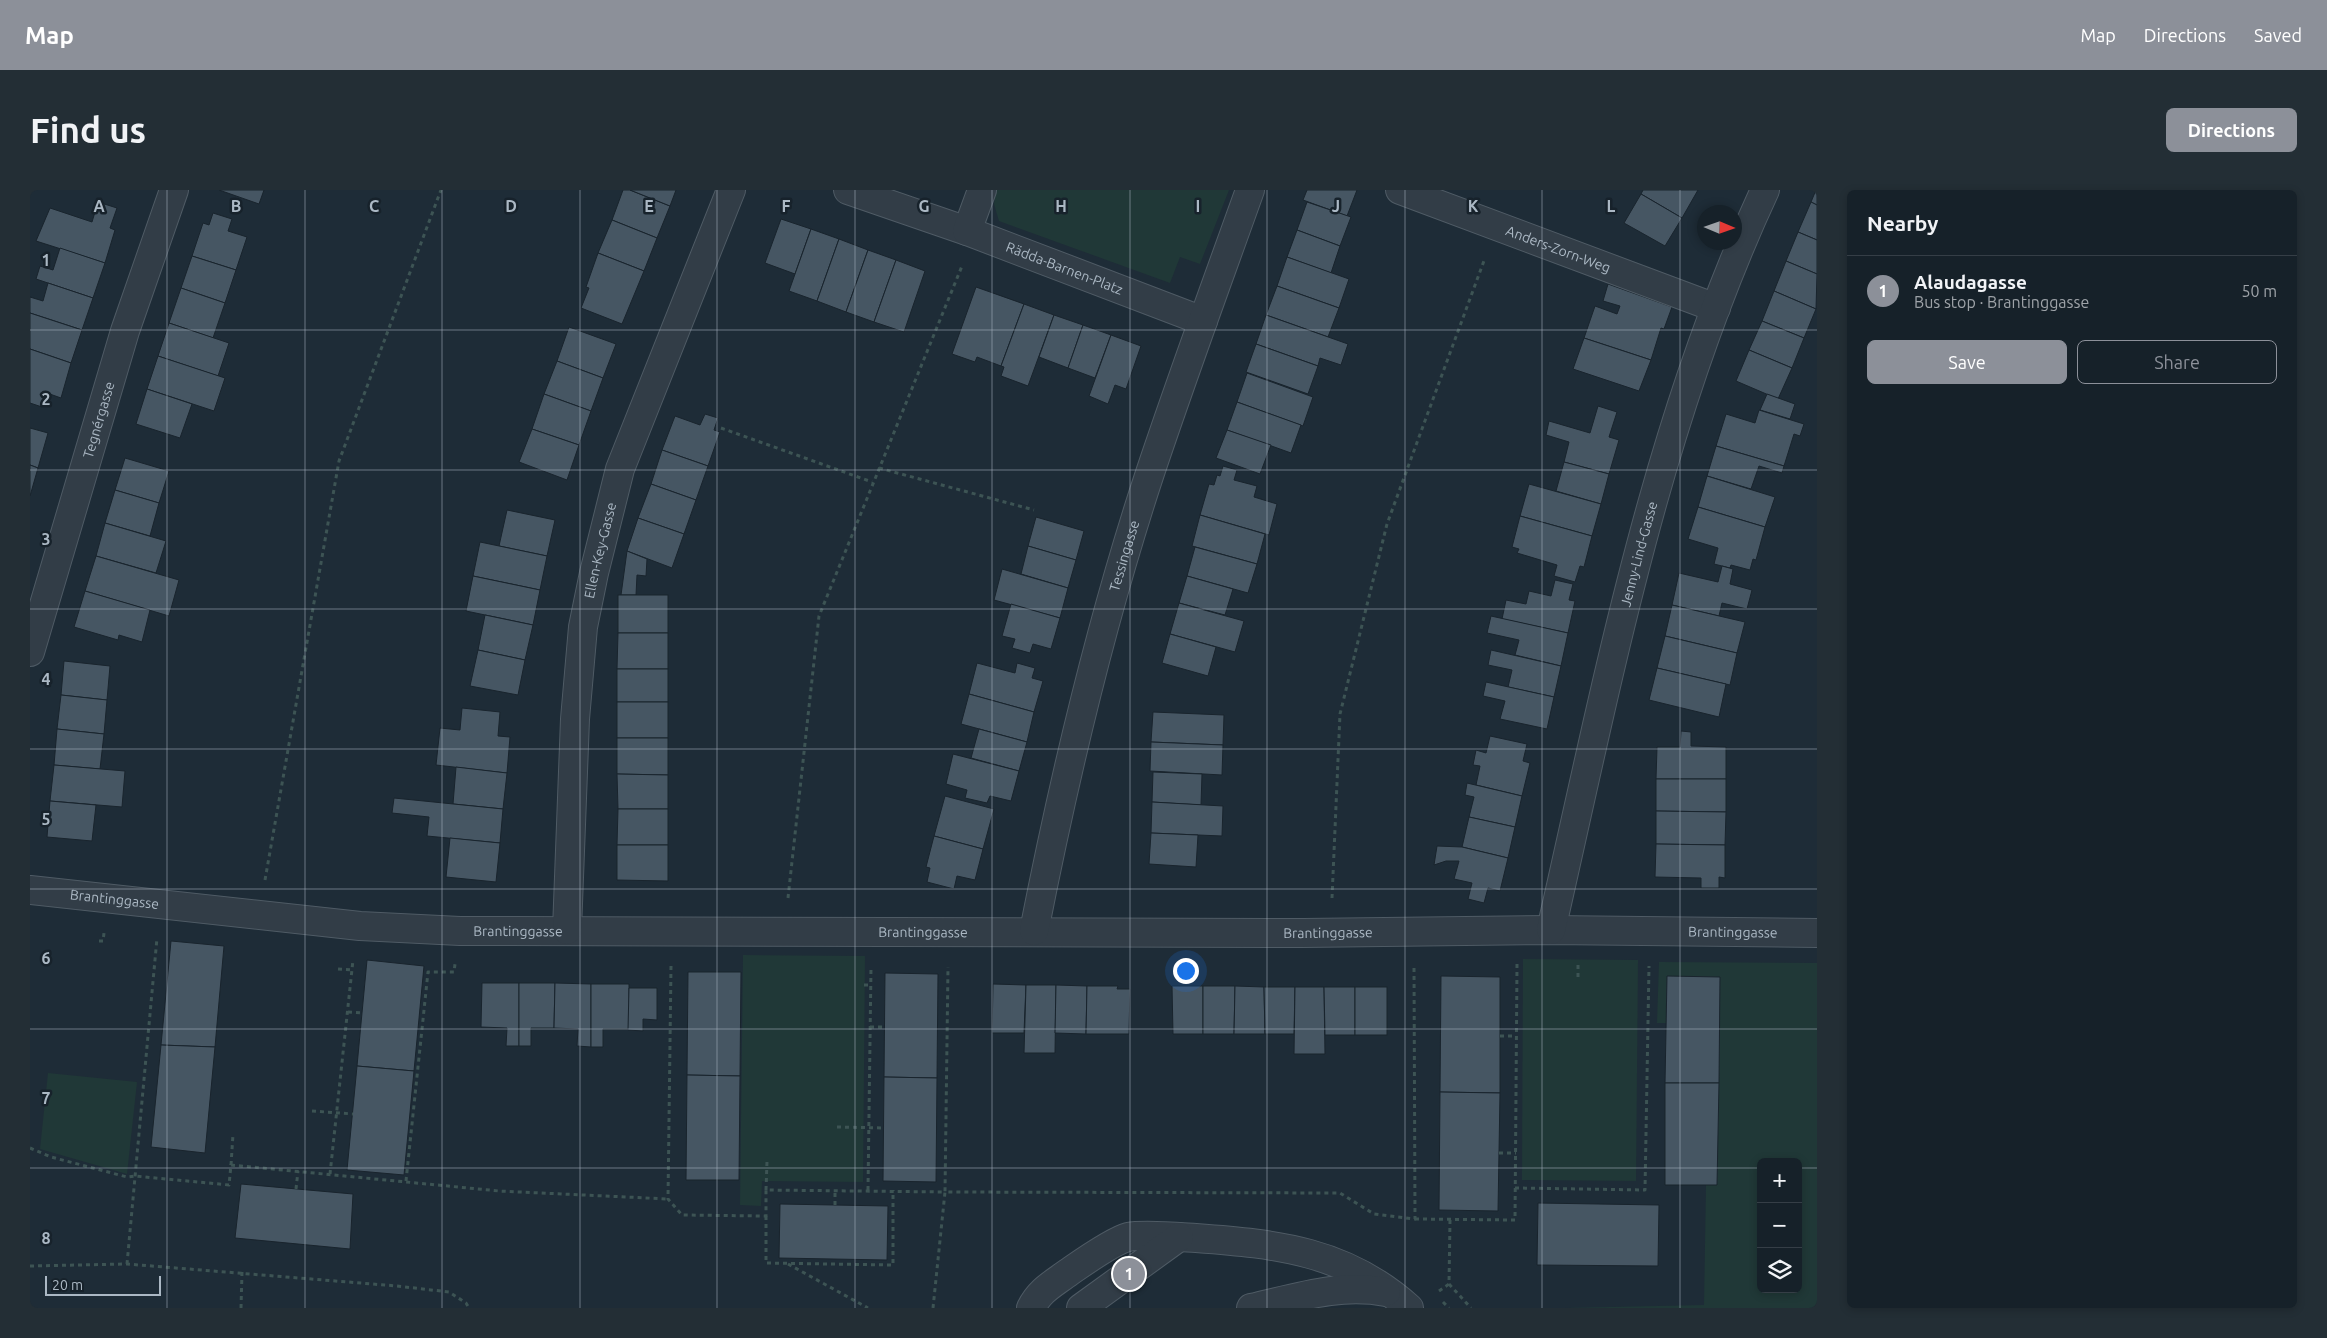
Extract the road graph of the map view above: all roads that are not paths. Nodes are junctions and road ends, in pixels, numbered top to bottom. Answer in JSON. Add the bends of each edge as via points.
{"nodes":[{"id":1,"x":174,"y":190,"type":"edge"},
{"id":2,"x":731,"y":190,"type":"edge"},
{"id":3,"x":848,"y":190,"type":"edge"},
{"id":4,"x":982,"y":190,"type":"edge"},
{"id":5,"x":1250,"y":190,"type":"edge"},
{"id":6,"x":1400,"y":190,"type":"edge"},
{"id":7,"x":1766,"y":190,"type":"edge"},
{"id":8,"x":967,"y":232,"type":"junction"},
{"id":9,"x":1716,"y":308,"type":"junction"},
{"id":10,"x":1203,"y":321,"type":"junction"},
{"id":11,"x":30,"y":652,"type":"edge"},
{"id":12,"x":30,"y":890,"type":"edge"},
{"id":13,"x":567,"y":930,"type":"junction"},
{"id":14,"x":1551,"y":930,"type":"junction"},
{"id":15,"x":1034,"y":931,"type":"junction"},
{"id":16,"x":1817,"y":933,"type":"edge"},
{"id":17,"x":1179,"y":1237,"type":"junction"},
{"id":18,"x":1400,"y":1301,"type":"edge"},
{"id":19,"x":1031,"y":1308,"type":"edge"},
{"id":20,"x":1081,"y":1308,"type":"edge"},
{"id":21,"x":1250,"y":1308,"type":"edge"}],
"edges":[{"from":1,"to":11,"type":"street","name":"Tegnérgasse","via":[[125,331]]},
{"from":2,"to":13,"type":"street","name":"Ellen-Key-Gasse","via":[[620,469],[594,573],[583,627],[576,709]]},
{"from":3,"to":8,"type":"street","name":"Rädda-Barnen-Platz"},
{"from":4,"to":8,"type":"street"},
{"from":5,"to":10,"type":"street","name":"Tessingasse"},
{"from":6,"to":9,"type":"street","name":"Anders-Zorn-Weg"},
{"from":7,"to":9,"type":"street","name":"Jenny-Lind-Gasse"},
{"from":8,"to":10,"type":"street","name":"Rädda-Barnen-Platz"},
{"from":9,"to":14,"type":"street","name":"Jenny-Lind-Gasse","via":[[1664,460],[1629,588]]},
{"from":10,"to":15,"type":"street","name":"Tessingasse","via":[[1149,477],[1103,630],[1053,832]]},
{"from":12,"to":13,"type":"street","name":"Brantinggasse","via":[[360,926],[460,931]]},
{"from":13,"to":15,"type":"street","name":"Brantinggasse"},
{"from":14,"to":15,"type":"street","name":"Brantinggasse","via":[[1331,933]]},
{"from":14,"to":16,"type":"street","name":"Brantinggasse"},
{"from":17,"to":18,"type":"street","via":[[1257,1243],[1303,1252],[1344,1264],[1370,1278]]},
{"from":17,"to":19,"type":"street","via":[[1128,1237],[1085,1261],[1037,1295]]},
{"from":17,"to":20,"type":"street"},
{"from":18,"to":21,"type":"street","via":[[1368,1288],[1323,1290]]}]}
